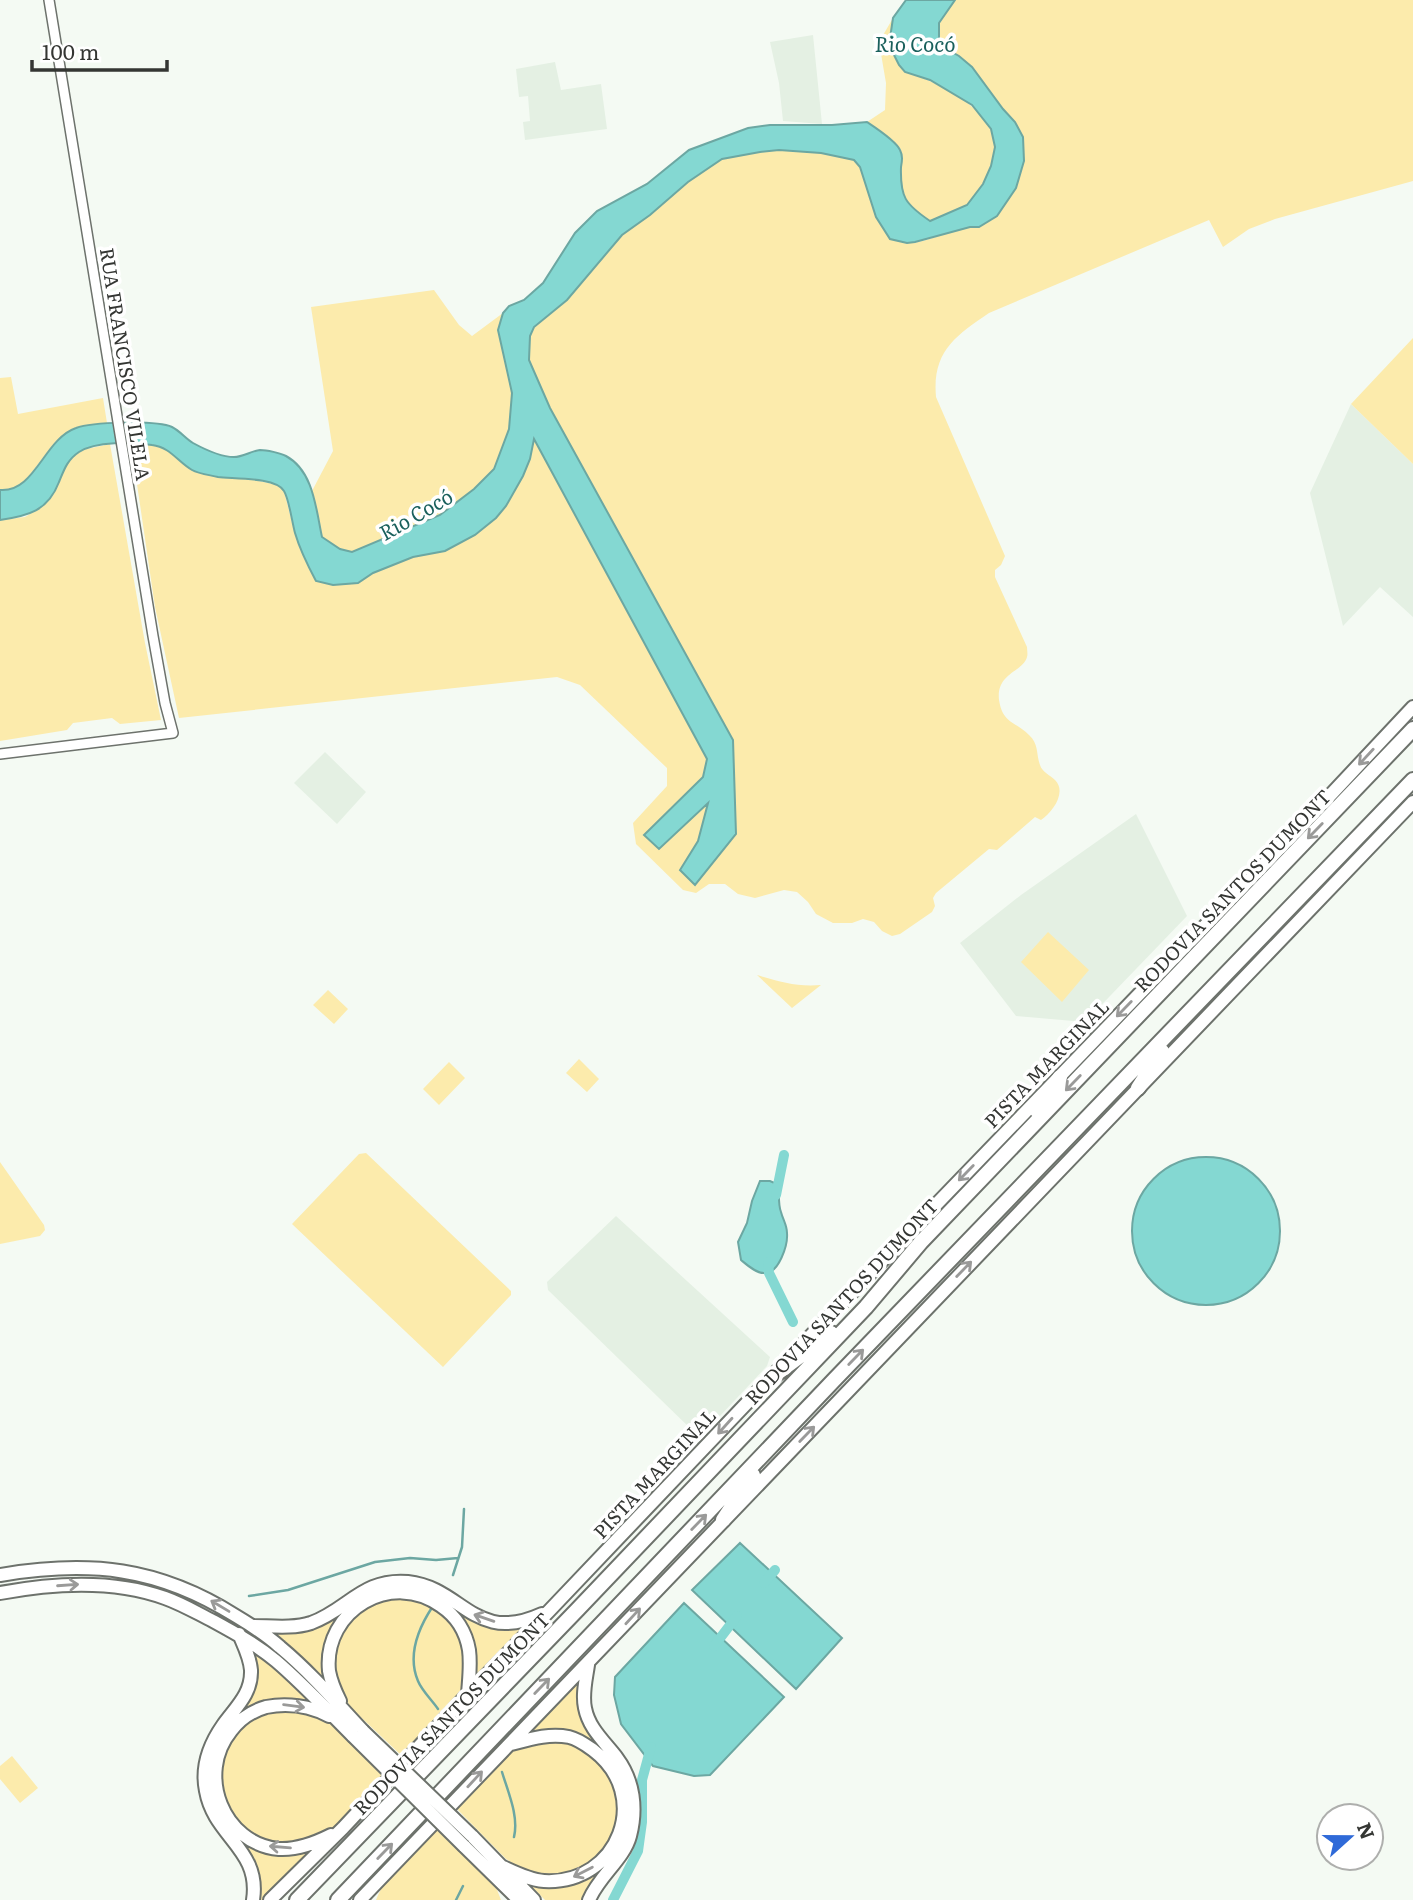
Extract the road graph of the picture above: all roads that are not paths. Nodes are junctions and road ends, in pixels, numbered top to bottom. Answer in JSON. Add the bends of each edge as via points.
{"nodes":[{"id":1,"x":49,"y":0,"type":"edge"},
{"id":2,"x":1413,"y":707,"type":"edge"},
{"id":3,"x":1413,"y":729,"type":"edge"},
{"id":4,"x":0,"y":754,"type":"edge"},
{"id":5,"x":1413,"y":780,"type":"edge"},
{"id":6,"x":1413,"y":802,"type":"edge"},
{"id":7,"x":1183,"y":1020,"type":"junction"},
{"id":8,"x":1060,"y":1077,"type":"junction"},
{"id":9,"x":1138,"y":1088,"type":"junction"},
{"id":10,"x":1016,"y":1142,"type":"junction"},
{"id":11,"x":866,"y":1307,"type":"junction"},
{"id":12,"x":775,"y":1375,"type":"junction"},
{"id":13,"x":770,"y":1447,"type":"junction"},
{"id":14,"x":723,"y":1521,"type":"junction"},
{"id":15,"x":0,"y":1575,"type":"edge"},
{"id":16,"x":0,"y":1593,"type":"edge"},
{"id":17,"x":549,"y":1611,"type":"junction"},
{"id":18,"x":252,"y":1626,"type":"junction"},
{"id":19,"x":239,"y":1634,"type":"junction"},
{"id":20,"x":589,"y":1663,"type":"junction"},
{"id":21,"x":468,"y":1694,"type":"junction"},
{"id":22,"x":341,"y":1716,"type":"junction"},
{"id":23,"x":507,"y":1745,"type":"junction"},
{"id":24,"x":343,"y":1828,"type":"junction"},
{"id":25,"x":468,"y":1841,"type":"junction"},
{"id":26,"x":503,"y":1867,"type":"junction"},
{"id":27,"x":489,"y":1871,"type":"junction"},
{"id":28,"x":377,"y":1882,"type":"junction"},
{"id":29,"x":253,"y":1900,"type":"edge"},
{"id":30,"x":270,"y":1900,"type":"edge"},
{"id":31,"x":297,"y":1900,"type":"edge"},
{"id":32,"x":338,"y":1900,"type":"edge"},
{"id":33,"x":360,"y":1900,"type":"edge"},
{"id":34,"x":372,"y":1900,"type":"edge"},
{"id":35,"x":506,"y":1900,"type":"edge"},
{"id":36,"x":519,"y":1900,"type":"edge"},
{"id":37,"x":534,"y":1900,"type":"edge"},
{"id":38,"x":589,"y":1900,"type":"edge"}],
"edges":[{"from":1,"to":4,"type":"street","name":"RUA FRANCISCO VILELA","via":[[153,636],[173,733]]},
{"from":2,"to":8,"type":"main road","name":"PISTA MARGINAL","one_way":true},
{"from":3,"to":10,"type":"highway","name":"RODOVIA SANTOS DUMONT","one_way":true},
{"from":5,"to":7,"type":"highway"},
{"from":6,"to":9,"type":"main road"},
{"from":7,"to":9,"type":"highway"},
{"from":13,"to":7,"type":"highway","one_way":true},
{"from":8,"to":10,"type":"highway"},
{"from":8,"to":12,"type":"main road","name":"PISTA MARGINAL","one_way":true},
{"from":14,"to":9,"type":"main road","one_way":true},
{"from":10,"to":11,"type":"highway","name":"RODOVIA SANTOS DUMONT"},
{"from":11,"to":12,"type":"highway"},
{"from":11,"to":31,"type":"highway","name":"RODOVIA SANTOS DUMONT"},
{"from":12,"to":17,"type":"main road","name":"PISTA MARGINAL","one_way":true},
{"from":13,"to":14,"type":"highway"},
{"from":32,"to":13,"type":"highway","one_way":true},
{"from":20,"to":14,"type":"main road","one_way":true},
{"from":18,"to":15,"type":"main road","one_way":true,"via":[[181,1586],[138,1574],[60,1567]]},
{"from":16,"to":19,"type":"main road","one_way":true,"via":[[80,1584],[123,1588],[161,1597]]},
{"from":17,"to":18,"type":"main road","one_way":true,"via":[[522,1623],[495,1622],[473,1615],[436,1590],[397,1582],[367,1589],[305,1625]]},
{"from":17,"to":21,"type":"main road","name":"PISTA MARGINAL"},
{"from":18,"to":22,"type":"main road","via":[[280,1646]]},
{"from":19,"to":22,"type":"main road"},
{"from":19,"to":29,"type":"main road","via":[[251,1668],[249,1688],[211,1745],[204,1780],[212,1814],[251,1867]]},
{"from":20,"to":23,"type":"main road"},
{"from":20,"to":38,"type":"main road","via":[[585,1709],[597,1735],[625,1770],[634,1805],[628,1843]]},
{"from":21,"to":22,"type":"main road","via":[[469,1650],[452,1614],[421,1595],[385,1593],[345,1617],[334,1637],[329,1670]]},
{"from":21,"to":24,"type":"main road","name":"PISTA MARGINAL"},
{"from":24,"to":22,"type":"main road","one_way":true,"via":[[296,1848],[263,1845],[230,1823],[219,1802],[215,1777],[218,1754],[228,1734],[259,1709],[282,1705]]},
{"from":22,"to":25,"type":"main road","bridge":true},
{"from":23,"to":26,"type":"main road","one_way":true,"via":[[543,1736],[573,1738],[608,1765],[620,1787],[624,1808],[617,1840],[606,1857],[576,1877],[544,1881]]},
{"from":28,"to":23,"type":"main road","one_way":true},
{"from":24,"to":30,"type":"main road","name":"PISTA MARGINAL"},
{"from":25,"to":26,"type":"main road"},
{"from":25,"to":27,"type":"main road"},
{"from":26,"to":37,"type":"main road"},
{"from":27,"to":35,"type":"main road"},
{"from":27,"to":36,"type":"main road"},
{"from":28,"to":33,"type":"main road"},
{"from":28,"to":34,"type":"main road"}]}
